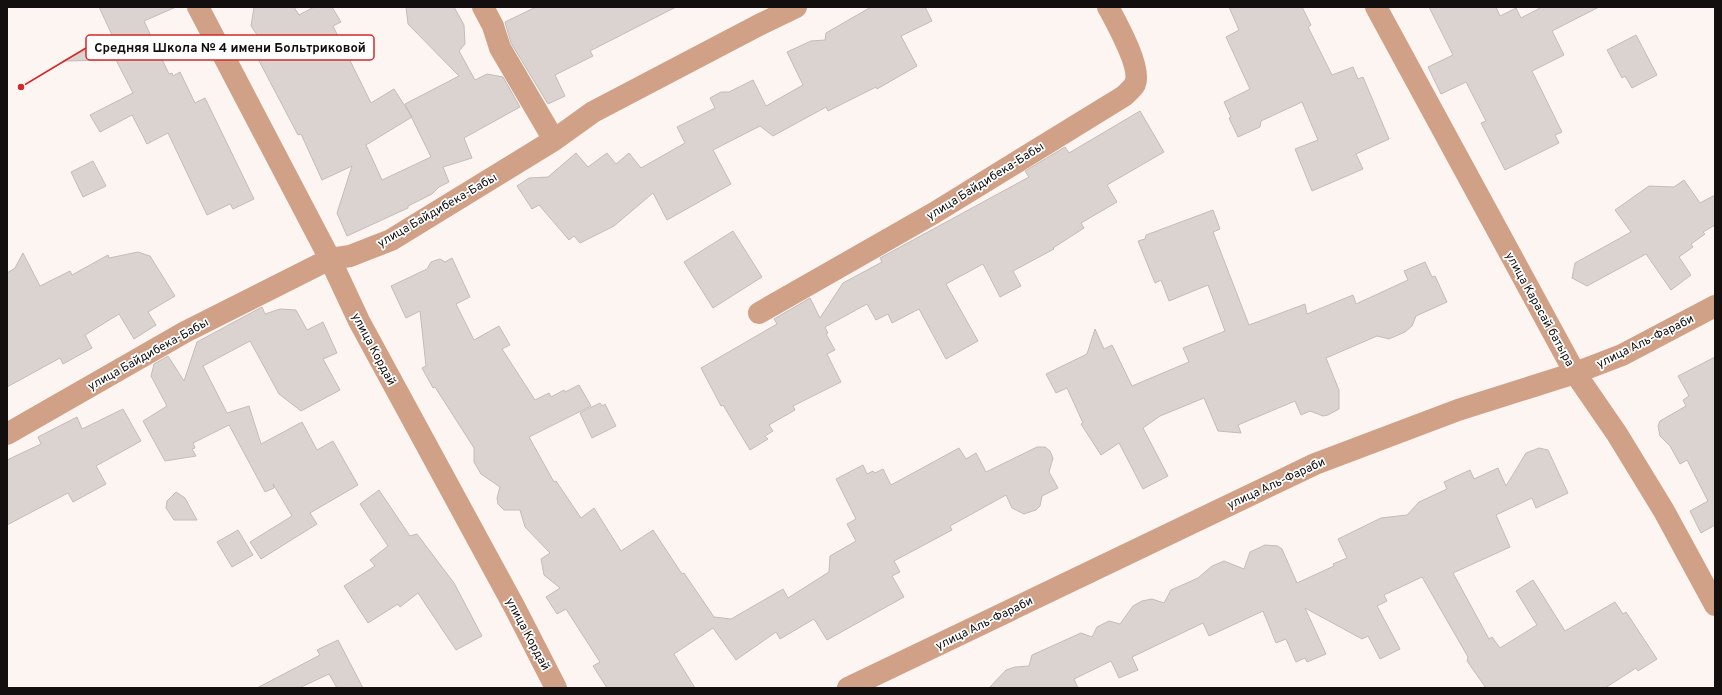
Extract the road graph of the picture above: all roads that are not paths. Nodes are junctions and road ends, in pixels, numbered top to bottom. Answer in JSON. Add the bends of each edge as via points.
{"nodes":[{"id":1,"x":198,"y":7,"type":"edge"},
{"id":2,"x":483,"y":7,"type":"edge"},
{"id":3,"x":796,"y":7,"type":"edge"},
{"id":4,"x":1108,"y":7,"type":"edge"},
{"id":5,"x":1376,"y":7,"type":"edge"},
{"id":6,"x":554,"y":140,"type":"junction"},
{"id":7,"x":330,"y":259,"type":"junction"},
{"id":8,"x":1715,"y":306,"type":"edge"},
{"id":9,"x":759,"y":313,"type":"dead end"},
{"id":10,"x":1575,"y":373,"type":"junction"},
{"id":11,"x":7,"y":434,"type":"edge"},
{"id":12,"x":1715,"y":606,"type":"edge"},
{"id":13,"x":556,"y":688,"type":"edge"},
{"id":14,"x":848,"y":688,"type":"edge"}],
"edges":[{"from":1,"to":7,"type":"street","name":"улица Кордай"},
{"from":2,"to":6,"type":"street","via":[[500,48]]},
{"from":3,"to":6,"type":"street","name":"улица Байдибека-Бабы","via":[[600,108]]},
{"from":4,"to":9,"type":"street","name":"улица Байдибека-Бабы","via":[[1130,51],[1136,73],[1135,84],[1124,96],[934,213]]},
{"from":5,"to":10,"type":"street","name":"улица Карасай батыра"},
{"from":6,"to":7,"type":"street","name":"улица Байдибека-Бабы","via":[[391,240],[350,256]]},
{"from":7,"to":11,"type":"street","name":"улица Байдибека-Бабы","via":[[185,332]]},
{"from":7,"to":13,"type":"street","name":"улица Кордай","via":[[359,321]]},
{"from":8,"to":10,"type":"street","name":"улица Аль-Фараби","via":[[1622,355]]},
{"from":10,"to":12,"type":"street","name":"улица Карасай батыра","via":[[1617,434],[1664,511]]},
{"from":10,"to":14,"type":"street","name":"улица Аль-Фараби","via":[[1458,410],[1315,464]]}]}
